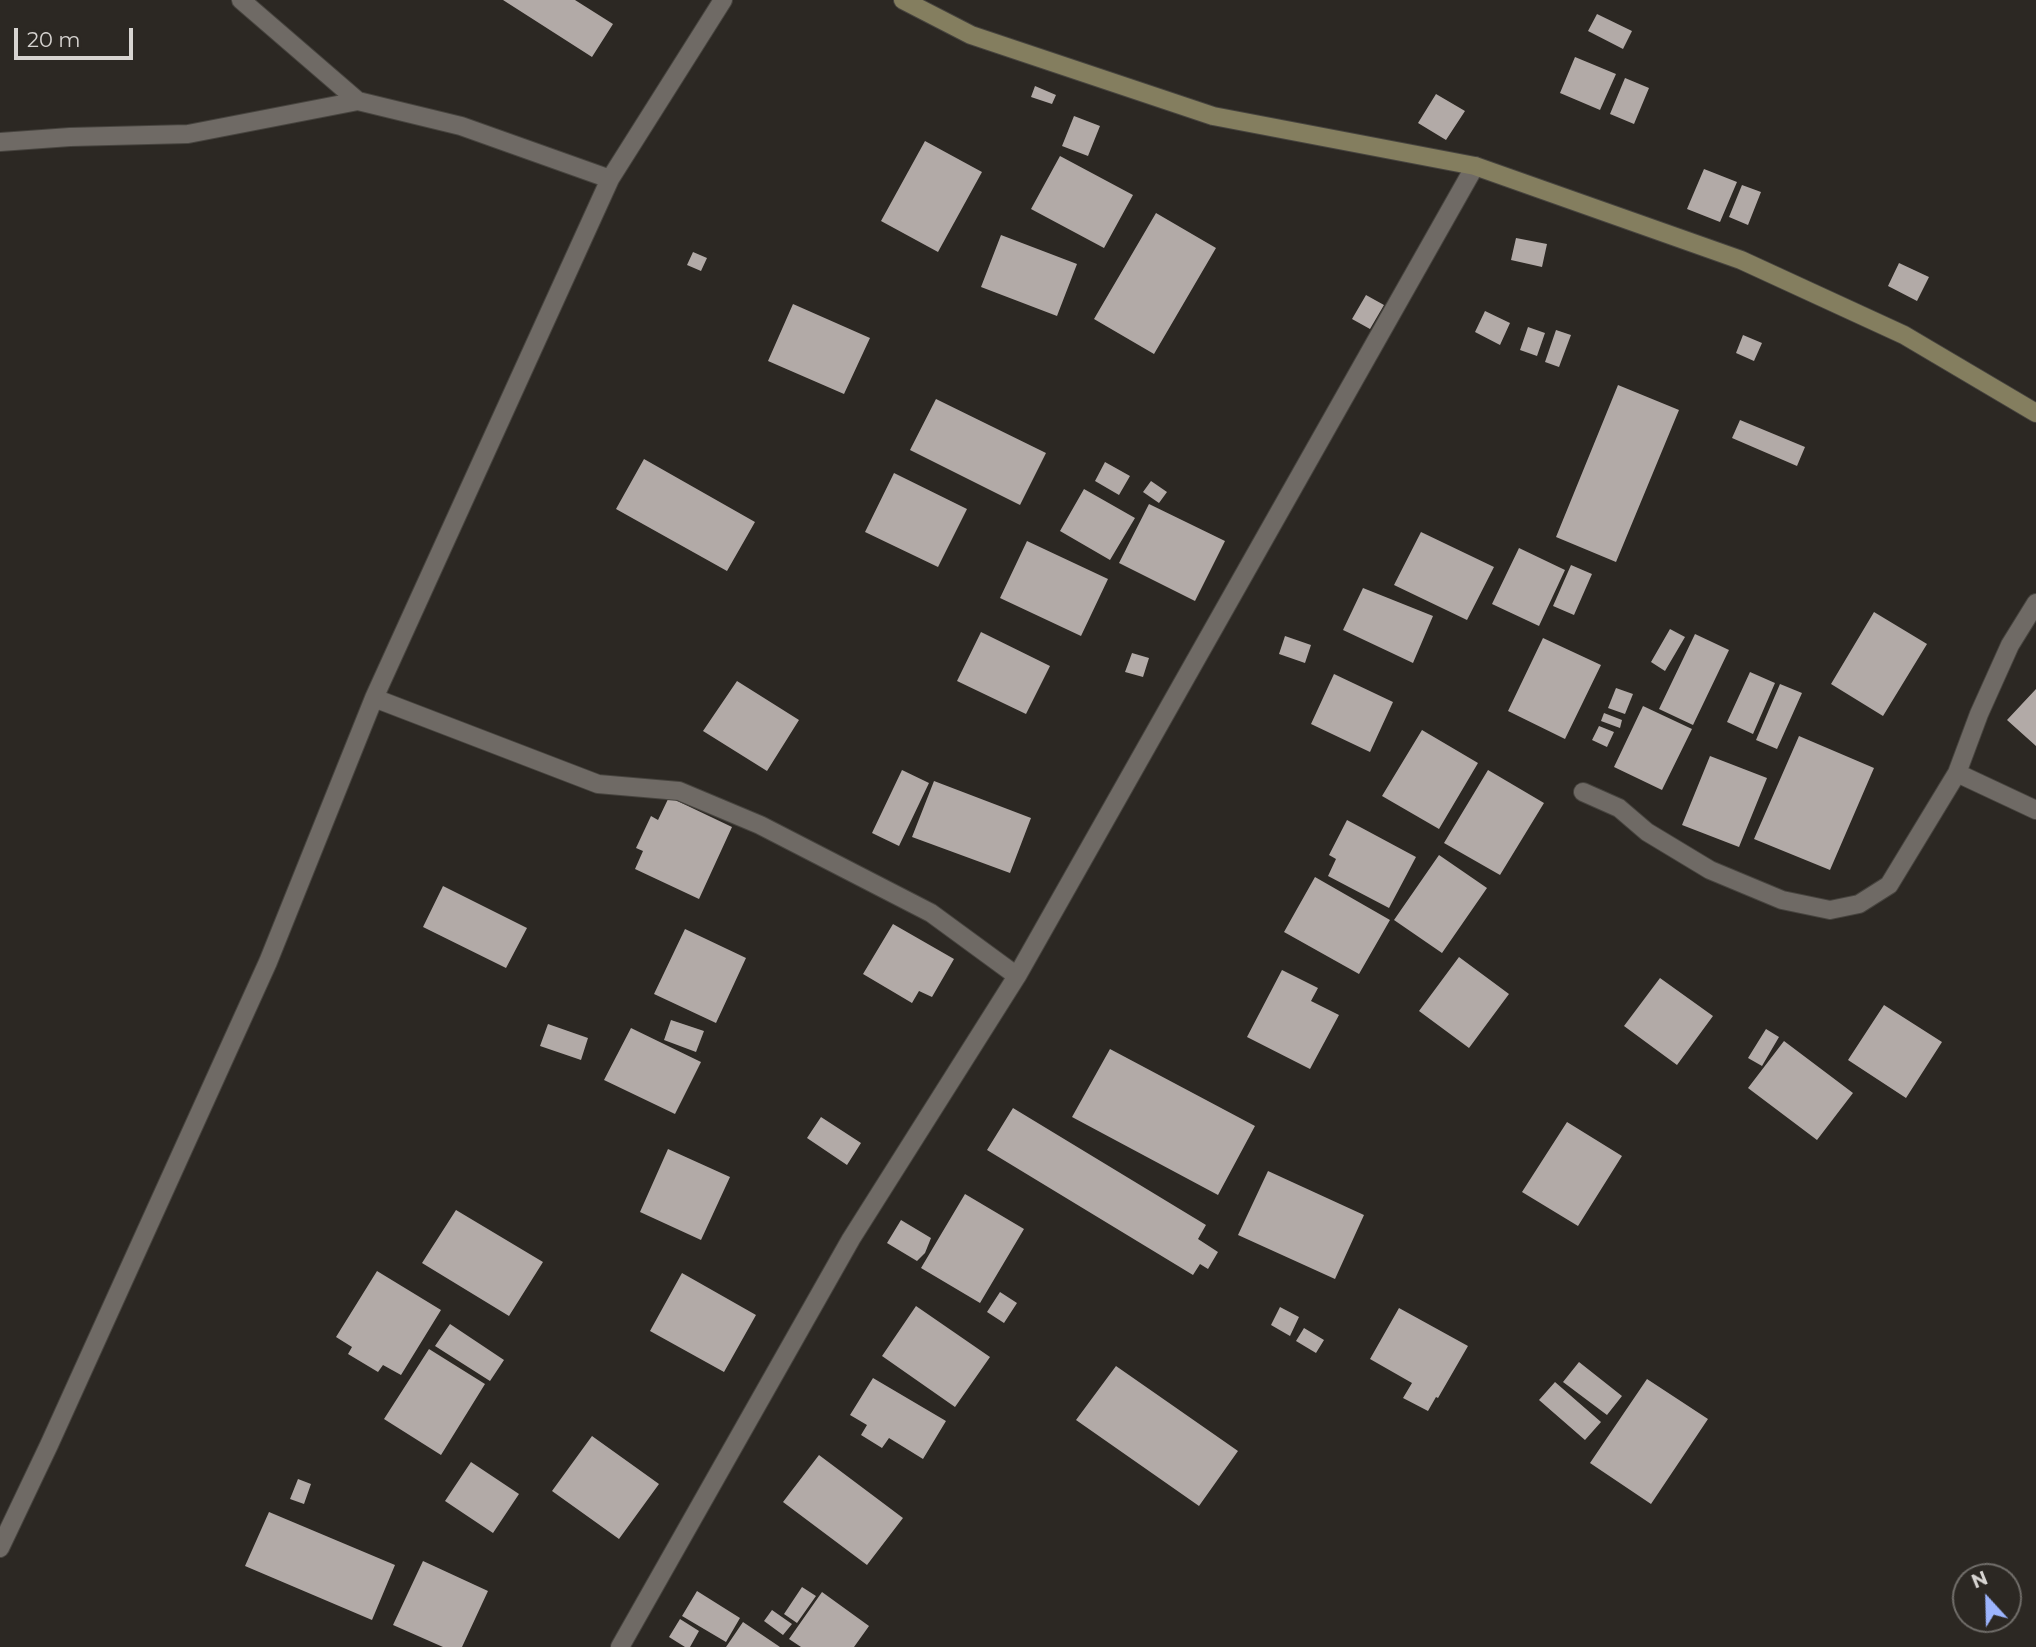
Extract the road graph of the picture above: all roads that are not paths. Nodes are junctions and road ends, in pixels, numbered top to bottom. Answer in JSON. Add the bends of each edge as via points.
{"nodes":[{"id":1,"x":241,"y":0,"type":"edge"},
{"id":2,"x":723,"y":0,"type":"edge"},
{"id":3,"x":903,"y":0,"type":"edge"},
{"id":4,"x":358,"y":101,"type":"junction"},
{"id":5,"x":0,"y":142,"type":"edge"},
{"id":6,"x":1475,"y":166,"type":"junction"},
{"id":7,"x":610,"y":179,"type":"junction"},
{"id":8,"x":2036,"y":413,"type":"edge"},
{"id":9,"x":2036,"y":603,"type":"edge"},
{"id":10,"x":374,"y":698,"type":"junction"},
{"id":11,"x":1957,"y":773,"type":"junction"},
{"id":12,"x":1583,"y":792,"type":"dead end"},
{"id":13,"x":2036,"y":810,"type":"edge"},
{"id":14,"x":1017,"y":976,"type":"junction"},
{"id":15,"x":0,"y":1548,"type":"edge"},
{"id":16,"x":620,"y":1647,"type":"edge"}],
"edges":[{"from":1,"to":4,"type":"street"},
{"from":2,"to":7,"type":"street"},
{"from":3,"to":6,"type":"main road","via":[[971,34],[1213,116]]},
{"from":4,"to":5,"type":"street","via":[[188,134]]},
{"from":4,"to":7,"type":"street","via":[[461,127]]},
{"from":6,"to":8,"type":"main road","via":[[1741,260],[1904,335]]},
{"from":6,"to":14,"type":"street"},
{"from":7,"to":10,"type":"street"},
{"from":9,"to":11,"type":"street","via":[[2010,645]]},
{"from":10,"to":14,"type":"street","via":[[598,784],[680,791],[760,825],[931,913]]},
{"from":10,"to":15,"type":"street","via":[[268,962]]},
{"from":11,"to":12,"type":"street","via":[[1889,885],[1859,904],[1830,910],[1782,900],[1710,870],[1647,832],[1619,808]]},
{"from":11,"to":13,"type":"street"},
{"from":14,"to":16,"type":"street","via":[[851,1239]]}]}
